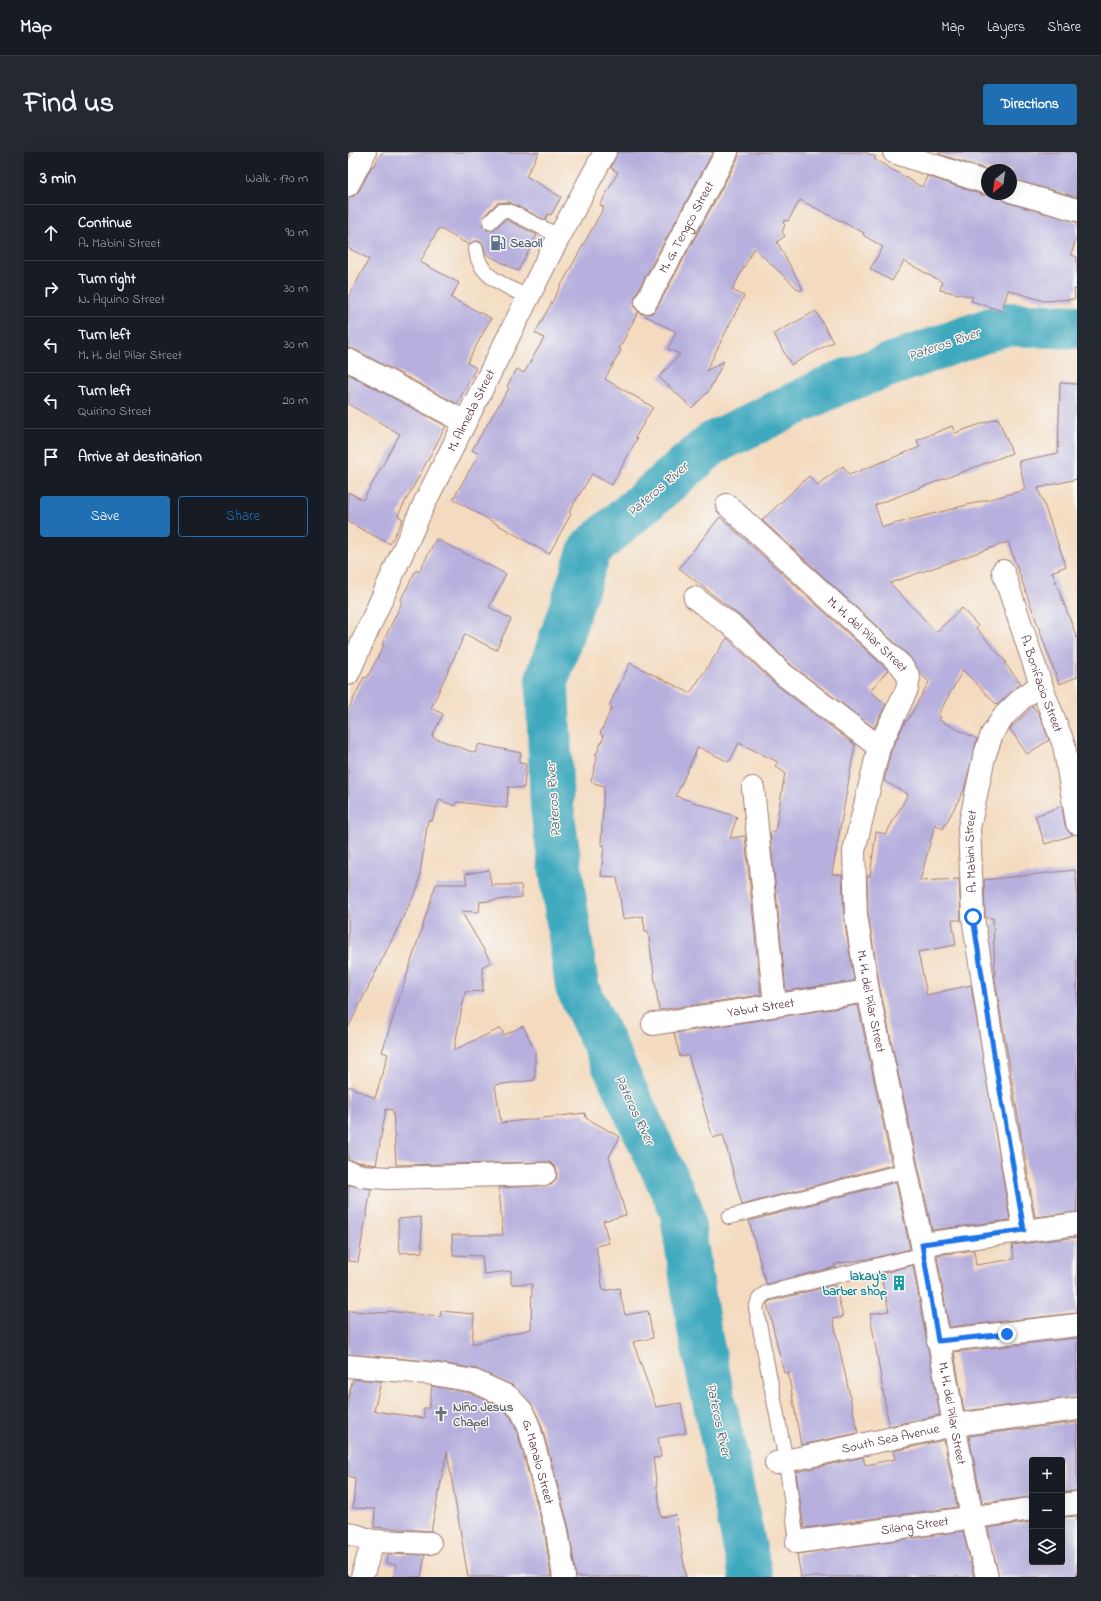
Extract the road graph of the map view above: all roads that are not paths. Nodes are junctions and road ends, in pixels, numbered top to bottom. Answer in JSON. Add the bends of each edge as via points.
{"nodes":[{"id":1,"x":365,"y":152,"type":"edge"},
{"id":2,"x":605,"y":152,"type":"edge"},
{"id":3,"x":727,"y":152,"type":"edge"},
{"id":4,"x":894,"y":152,"type":"edge"},
{"id":5,"x":981,"y":181,"type":"edge"},
{"id":6,"x":348,"y":184,"type":"edge"},
{"id":7,"x":1017,"y":193,"type":"edge"},
{"id":8,"x":1077,"y":210,"type":"edge"},
{"id":9,"x":490,"y":222,"type":"dead end"},
{"id":10,"x":559,"y":236,"type":"junction"},
{"id":11,"x":476,"y":249,"type":"dead end"},
{"id":12,"x":528,"y":297,"type":"junction"},
{"id":13,"x":646,"y":302,"type":"dead end"},
{"id":14,"x":348,"y":360,"type":"edge"},
{"id":15,"x":465,"y":422,"type":"junction"},
{"id":16,"x":726,"y":505,"type":"dead end"},
{"id":17,"x":1003,"y":570,"type":"dead end"},
{"id":18,"x":695,"y":598,"type":"dead end"},
{"id":19,"x":348,"y":674,"type":"edge"},
{"id":20,"x":1041,"y":685,"type":"junction"},
{"id":21,"x":879,"y":747,"type":"junction"},
{"id":22,"x":753,"y":788,"type":"dead end"},
{"id":23,"x":1077,"y":822,"type":"edge"},
{"id":24,"x":868,"y":991,"type":"junction"},
{"id":25,"x":776,"y":1005,"type":"junction"},
{"id":26,"x":653,"y":1024,"type":"dead end"},
{"id":27,"x":907,"y":1170,"type":"junction"},
{"id":28,"x":348,"y":1172,"type":"edge"},
{"id":29,"x":545,"y":1174,"type":"dead end"},
{"id":30,"x":729,"y":1217,"type":"dead end"},
{"id":31,"x":1077,"y":1224,"type":"edge"},
{"id":32,"x":1024,"y":1230,"type":"junction"},
{"id":33,"x":923,"y":1249,"type":"junction"},
{"id":34,"x":1077,"y":1325,"type":"edge"},
{"id":35,"x":938,"y":1341,"type":"junction"},
{"id":36,"x":348,"y":1366,"type":"edge"},
{"id":37,"x":1077,"y":1409,"type":"edge"},
{"id":38,"x":954,"y":1425,"type":"junction"},
{"id":39,"x":781,"y":1462,"type":"junction"},
{"id":40,"x":1077,"y":1503,"type":"edge"},
{"id":41,"x":1065,"y":1505,"type":"edge"},
{"id":42,"x":1029,"y":1509,"type":"edge"},
{"id":43,"x":972,"y":1517,"type":"junction"},
{"id":44,"x":348,"y":1533,"type":"edge"},
{"id":45,"x":373,"y":1541,"type":"junction"},
{"id":46,"x":797,"y":1542,"type":"joint"},
{"id":47,"x":430,"y":1543,"type":"dead end"},
{"id":48,"x":362,"y":1577,"type":"edge"},
{"id":49,"x":564,"y":1577,"type":"edge"},
{"id":50,"x":987,"y":1577,"type":"edge"}],
"edges":[{"from":1,"to":6,"type":"street"},
{"from":2,"to":10,"type":"street","name":"M. Almeda Street"},
{"from":3,"to":13,"type":"street","name":"M. G. Tengco Street"},
{"from":4,"to":5,"type":"street"},
{"from":7,"to":8,"type":"street"},
{"from":9,"to":10,"type":"lane","via":[[502,211],[509,211]]},
{"from":10,"to":12,"type":"street","name":"M. Almeda Street"},
{"from":11,"to":12,"type":"lane","via":[[476,258],[483,270],[496,281]]},
{"from":12,"to":15,"type":"street","name":"M. Almeda Street"},
{"from":14,"to":15,"type":"street"},
{"from":15,"to":19,"type":"street","name":"M. Almeda Street","via":[[425,502]]},
{"from":16,"to":21,"type":"street","name":"M. H. del Pilar Street","via":[[901,665],[909,677],[907,689]]},
{"from":17,"to":20,"type":"street","name":"A. Bonifacio Street"},
{"from":18,"to":21,"type":"street","via":[[740,632],[783,674]]},
{"from":20,"to":23,"type":"street","name":"A. Bonifacio Street","via":[[1064,745]]},
{"from":20,"to":32,"type":"street","name":"A. Mabini Street","via":[[1022,698],[1004,716],[992,734],[984,758],[970,828],[973,917]]},
{"from":21,"to":24,"type":"street","name":"M. H. del Pilar Street","via":[[854,851],[856,915]]},
{"from":22,"to":25,"type":"street"},
{"from":24,"to":25,"type":"street","name":"Yabut Street"},
{"from":24,"to":27,"type":"street","name":"M. H. del Pilar Street"},
{"from":25,"to":26,"type":"street","name":"Yabut Street"},
{"from":27,"to":30,"type":"lane"},
{"from":27,"to":33,"type":"street","name":"M. H. del Pilar Street"},
{"from":28,"to":29,"type":"street","via":[[388,1178]]},
{"from":31,"to":32,"type":"street"},
{"from":32,"to":33,"type":"street"},
{"from":33,"to":35,"type":"street","name":"M. H. del Pilar Street"},
{"from":33,"to":39,"type":"lane","via":[[766,1293],[759,1299],[756,1308]]},
{"from":34,"to":35,"type":"street"},
{"from":35,"to":38,"type":"street","name":"M. H. del Pilar Street"},
{"from":36,"to":49,"type":"street","name":"G. Manalo Street","via":[[427,1373],[474,1381],[510,1397],[522,1411],[529,1427],[557,1531]]},
{"from":37,"to":38,"type":"street","name":"South Sea Avenue"},
{"from":38,"to":39,"type":"street","name":"South Sea Avenue"},
{"from":38,"to":43,"type":"street","name":"M. H. del Pilar Street"},
{"from":39,"to":46,"type":"lane"},
{"from":40,"to":41,"type":"street"},
{"from":42,"to":43,"type":"street","name":"Silang Street"},
{"from":43,"to":46,"type":"street","name":"Silang Street"},
{"from":43,"to":50,"type":"street","name":"M. H. del Pilar Street"},
{"from":44,"to":45,"type":"street"},
{"from":45,"to":47,"type":"street"},
{"from":45,"to":48,"type":"street"}]}
